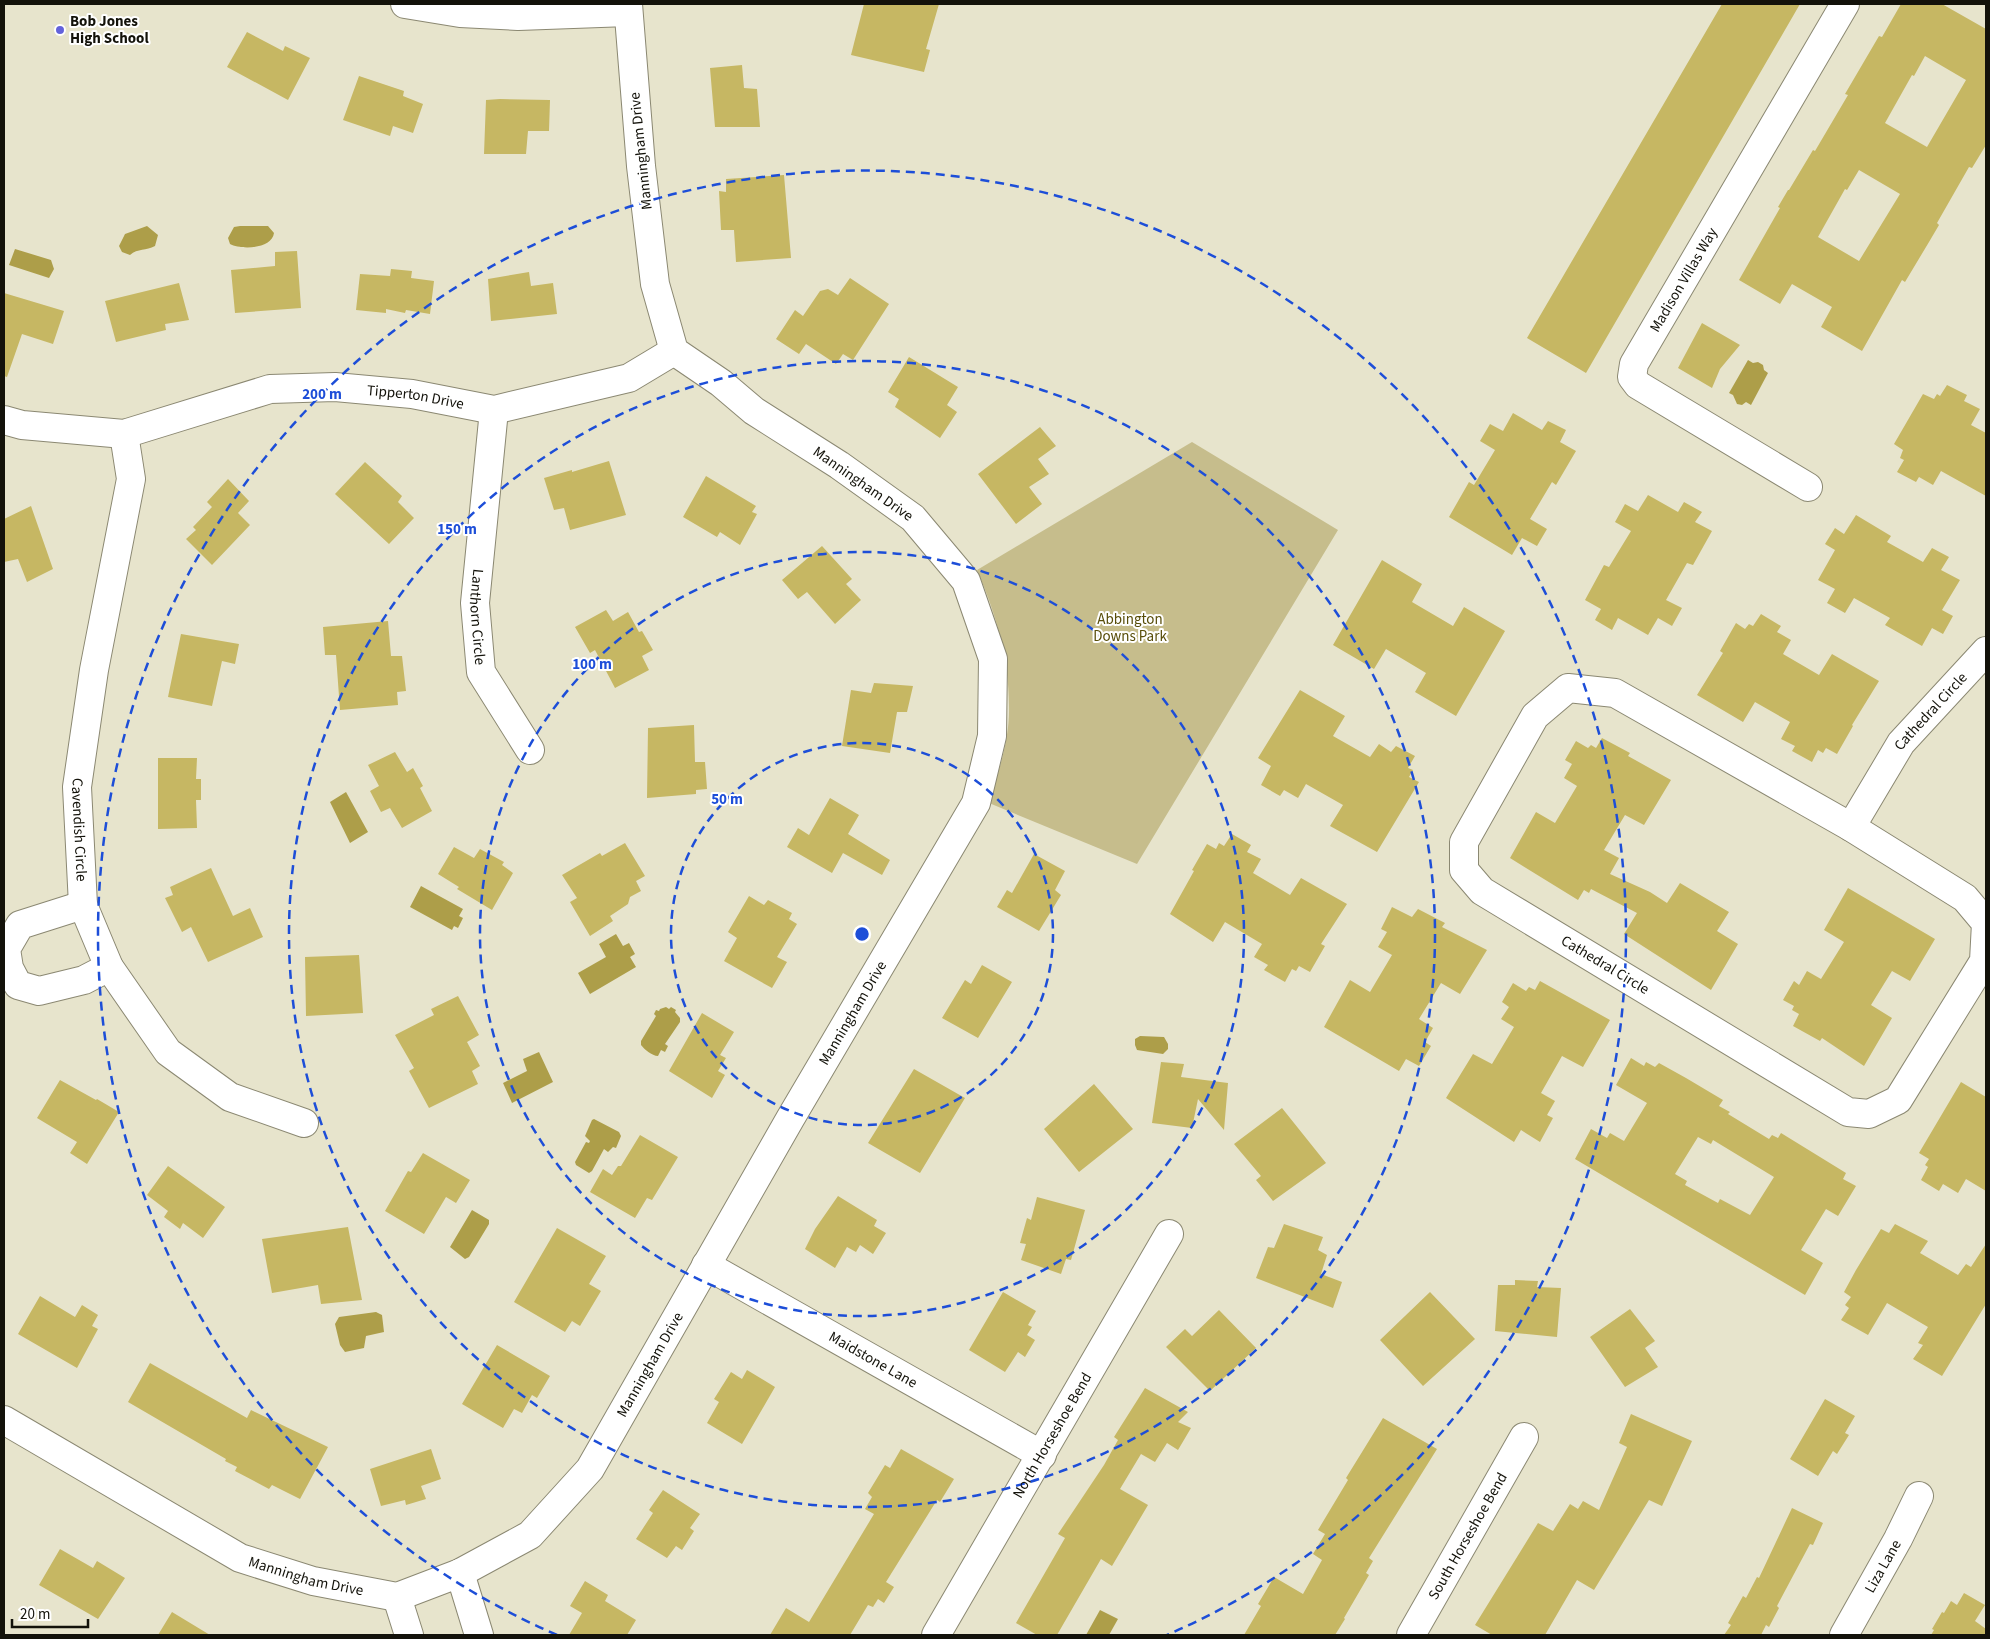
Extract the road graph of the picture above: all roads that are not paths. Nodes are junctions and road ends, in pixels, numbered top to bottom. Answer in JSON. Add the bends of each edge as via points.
{"nodes":[{"id":1,"x":405,"y":4,"type":"edge"},
{"id":2,"x":1845,"y":4,"type":"edge"},
{"id":3,"x":628,"y":8,"type":"edge"},
{"id":4,"x":674,"y":351,"type":"junction"},
{"id":5,"x":494,"y":410,"type":"junction"},
{"id":6,"x":4,"y":420,"type":"edge"},
{"id":7,"x":124,"y":434,"type":"junction"},
{"id":8,"x":1808,"y":486,"type":"dead end"},
{"id":9,"x":1986,"y":651,"type":"edge"},
{"id":10,"x":530,"y":750,"type":"dead end"},
{"id":11,"x":1851,"y":827,"type":"junction"},
{"id":12,"x":83,"y":905,"type":"junction"},
{"id":13,"x":109,"y":967,"type":"junction"},
{"id":14,"x":304,"y":1123,"type":"dead end"},
{"id":15,"x":1169,"y":1234,"type":"dead end"},
{"id":16,"x":706,"y":1265,"type":"junction"},
{"id":17,"x":4,"y":1420,"type":"edge"},
{"id":18,"x":1524,"y":1437,"type":"dead end"},
{"id":19,"x":1042,"y":1455,"type":"junction"},
{"id":20,"x":1919,"y":1496,"type":"dead end"},
{"id":21,"x":460,"y":1573,"type":"junction"},
{"id":22,"x":397,"y":1596,"type":"junction"},
{"id":23,"x":410,"y":1635,"type":"edge"},
{"id":24,"x":479,"y":1635,"type":"edge"},
{"id":25,"x":936,"y":1635,"type":"edge"},
{"id":26,"x":1411,"y":1635,"type":"edge"},
{"id":27,"x":1844,"y":1635,"type":"edge"}],
"edges":[{"from":1,"to":3,"type":"street","via":[[460,13],[518,16]]},
{"from":2,"to":8,"type":"street","name":"Madison Villas Way","via":[[1634,364],[1632,377],[1638,385]]},
{"from":3,"to":4,"type":"street","name":"Manningham Drive","via":[[655,284]]},
{"from":4,"to":5,"type":"street","name":"Tipperton Drive","via":[[629,378]]},
{"from":4,"to":16,"type":"street","name":"Manningham Drive","via":[[754,412],[914,518],[966,581],[993,659],[992,736],[976,803]]},
{"from":5,"to":7,"type":"street","name":"Tipperton Drive","via":[[412,394],[336,387],[270,389]]},
{"from":5,"to":10,"type":"street","name":"Lanthorn Circle","via":[[474,602],[481,672]]},
{"from":6,"to":7,"type":"street","name":"Tipperton Drive","via":[[22,425]]},
{"from":7,"to":12,"type":"street","name":"Cavendish Circle","via":[[131,479],[94,670],[77,787]]},
{"from":9,"to":11,"type":"street","name":"Cathedral Circle","via":[[1901,743]]},
{"from":11,"to":11,"type":"street","name":"Cathedral Circle","via":[[1615,693],[1568,688],[1535,716],[1464,842],[1464,870],[1482,891],[1831,1102],[1848,1112],[1870,1114],[1898,1100],[1984,961],[1986,923],[1965,898]]},
{"from":12,"to":13,"type":"street","name":"Cavendish Circle"},
{"from":12,"to":13,"type":"street","via":[[20,925],[6,949],[9,968],[18,985],[40,991],[84,980]]},
{"from":13,"to":14,"type":"street","name":"Cavendish Circle","via":[[168,1052],[230,1098]]},
{"from":15,"to":19,"type":"street","name":"North Horseshoe Bend"},
{"from":16,"to":19,"type":"street","name":"Maidstone Lane"},
{"from":16,"to":21,"type":"street","name":"Manningham Drive","via":[[590,1469],[530,1536]]},
{"from":17,"to":22,"type":"street","name":"Manningham Drive","via":[[240,1558],[313,1581]]},
{"from":18,"to":26,"type":"street","name":"South Horseshoe Bend"},
{"from":19,"to":25,"type":"street","name":"North Horseshoe Bend"},
{"from":20,"to":27,"type":"street","name":"Liza Lane"},
{"from":21,"to":22,"type":"street","name":"Manningham Drive"},
{"from":21,"to":24,"type":"street"},
{"from":22,"to":23,"type":"street"}]}
